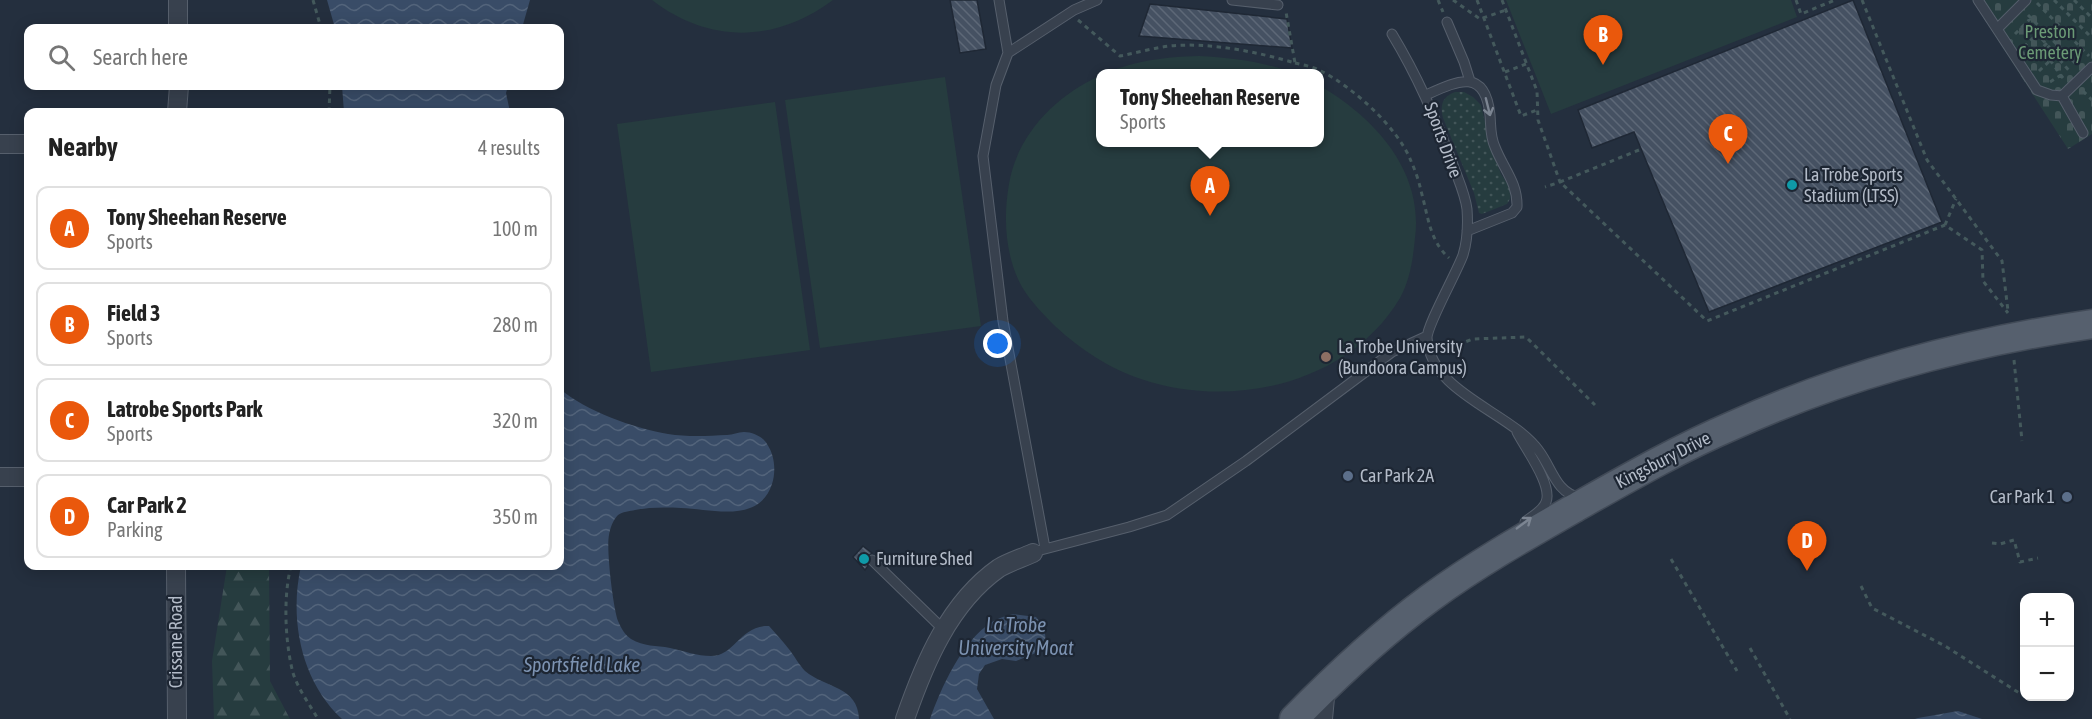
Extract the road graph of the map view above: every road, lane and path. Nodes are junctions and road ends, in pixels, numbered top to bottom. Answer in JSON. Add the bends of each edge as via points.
{"nodes":[{"id":1,"x":178,"y":0,"type":"edge"},
{"id":2,"x":313,"y":0,"type":"edge"},
{"id":3,"x":999,"y":0,"type":"edge"},
{"id":4,"x":1097,"y":0,"type":"edge"},
{"id":5,"x":1232,"y":0,"type":"edge"},
{"id":6,"x":1454,"y":0,"type":"edge"},
{"id":7,"x":1477,"y":0,"type":"edge"},
{"id":8,"x":1502,"y":0,"type":"edge"},
{"id":9,"x":1796,"y":0,"type":"edge"},
{"id":10,"x":1862,"y":0,"type":"edge"},
{"id":11,"x":1978,"y":0,"type":"edge"},
{"id":12,"x":2034,"y":0,"type":"edge"},
{"id":13,"x":2054,"y":0,"type":"edge"},
{"id":14,"x":2074,"y":0,"type":"edge"},
{"id":15,"x":1832,"y":1,"type":"edge"},
{"id":16,"x":2023,"y":3,"type":"edge"},
{"id":17,"x":1281,"y":5,"type":"joint"},
{"id":18,"x":1506,"y":10,"type":"junction"},
{"id":19,"x":1070,"y":13,"type":"junction"},
{"id":20,"x":1484,"y":18,"type":"junction"},
{"id":21,"x":2031,"y":18,"type":"junction"},
{"id":22,"x":2092,"y":18,"type":"edge"},
{"id":23,"x":1447,"y":22,"type":"dead end"},
{"id":24,"x":178,"y":24,"type":"edge"},
{"id":25,"x":320,"y":24,"type":"edge"},
{"id":26,"x":1996,"y":29,"type":"junction"},
{"id":27,"x":2042,"y":29,"type":"junction"},
{"id":28,"x":1392,"y":34,"type":"dead end"},
{"id":29,"x":2092,"y":38,"type":"edge"},
{"id":30,"x":2042,"y":39,"type":"dead end"},
{"id":31,"x":2006,"y":43,"type":"junction"},
{"id":32,"x":2047,"y":44,"type":"junction"},
{"id":33,"x":1008,"y":53,"type":"junction"},
{"id":34,"x":2057,"y":54,"type":"junction"},
{"id":35,"x":2015,"y":56,"type":"junction"},
{"id":36,"x":2050,"y":60,"type":"junction"},
{"id":37,"x":2092,"y":60,"type":"edge"},
{"id":38,"x":1295,"y":63,"type":"junction"},
{"id":39,"x":1526,"y":64,"type":"junction"},
{"id":40,"x":2022,"y":66,"type":"junction"},
{"id":41,"x":1317,"y":69,"type":"edge"},
{"id":42,"x":2089,"y":70,"type":"edge"},
{"id":43,"x":1324,"y":72,"type":"edge"},
{"id":44,"x":1505,"y":72,"type":"junction"},
{"id":45,"x":2029,"y":77,"type":"junction"},
{"id":46,"x":1470,"y":81,"type":"junction"},
{"id":47,"x":178,"y":90,"type":"edge"},
{"id":48,"x":330,"y":90,"type":"edge"},
{"id":49,"x":2069,"y":90,"type":"junction"},
{"id":50,"x":1426,"y":95,"type":"junction"},
{"id":51,"x":2092,"y":100,"type":"edge"},
{"id":52,"x":177,"y":108,"type":"edge"},
{"id":53,"x":329,"y":108,"type":"edge"},
{"id":54,"x":1537,"y":111,"type":"junction"},
{"id":55,"x":2083,"y":133,"type":"dead end"},
{"id":56,"x":0,"y":144,"type":"edge"},
{"id":57,"x":24,"y":144,"type":"edge"},
{"id":58,"x":1639,"y":150,"type":"dead end"},
{"id":59,"x":1560,"y":182,"type":"junction"},
{"id":60,"x":1545,"y":187,"type":"dead end"},
{"id":61,"x":1956,"y":199,"type":"junction"},
{"id":62,"x":1945,"y":225,"type":"junction"},
{"id":63,"x":1467,"y":231,"type":"junction"},
{"id":64,"x":1989,"y":244,"type":"junction"},
{"id":65,"x":1982,"y":250,"type":"junction"},
{"id":66,"x":1458,"y":266,"type":"junction"},
{"id":67,"x":2092,"y":324,"type":"edge"},
{"id":68,"x":2010,"y":325,"type":"junction"},
{"id":69,"x":1427,"y":336,"type":"junction"},
{"id":70,"x":1431,"y":355,"type":"junction"},
{"id":71,"x":1595,"y":405,"type":"dead end"},
{"id":72,"x":1516,"y":430,"type":"junction"},
{"id":73,"x":2022,"y":441,"type":"dead end"},
{"id":74,"x":0,"y":477,"type":"edge"},
{"id":75,"x":24,"y":477,"type":"edge"},
{"id":76,"x":1590,"y":499,"type":"junction"},
{"id":77,"x":1518,"y":527,"type":"dead end"},
{"id":78,"x":1510,"y":534,"type":"dead end"},
{"id":79,"x":1992,"y":543,"type":"dead end"},
{"id":80,"x":1039,"y":551,"type":"junction"},
{"id":81,"x":2038,"y":558,"type":"dead end"},
{"id":82,"x":1671,"y":559,"type":"dead end"},
{"id":83,"x":872,"y":560,"type":"dead end"},
{"id":84,"x":1482,"y":563,"type":"junction"},
{"id":85,"x":176,"y":570,"type":"edge"},
{"id":86,"x":290,"y":570,"type":"edge"},
{"id":87,"x":1861,"y":586,"type":"dead end"},
{"id":88,"x":944,"y":630,"type":"junction"},
{"id":89,"x":1750,"y":648,"type":"dead end"},
{"id":90,"x":1737,"y":671,"type":"dead end"},
{"id":91,"x":1326,"y":687,"type":"junction"},
{"id":92,"x":2020,"y":693,"type":"edge"},
{"id":93,"x":177,"y":719,"type":"edge"},
{"id":94,"x":318,"y":719,"type":"edge"},
{"id":95,"x":905,"y":719,"type":"edge"},
{"id":96,"x":1294,"y":719,"type":"edge"},
{"id":97,"x":1323,"y":719,"type":"edge"},
{"id":98,"x":1790,"y":719,"type":"edge"}],
"edges":[{"from":1,"to":24,"type":"street"},
{"from":2,"to":25,"type":"path"},
{"from":3,"to":33,"type":"lane"},
{"from":4,"to":19,"type":"lane"},
{"from":5,"to":17,"type":"lane"},
{"from":6,"to":20,"type":"path"},
{"from":7,"to":20,"type":"path"},
{"from":8,"to":18,"type":"path"},
{"from":9,"to":15,"type":"path","via":[[1801,14]]},
{"from":10,"to":61,"type":"path","via":[[1927,160]]},
{"from":11,"to":26,"type":"lane"},
{"from":12,"to":37,"type":"path"},
{"from":13,"to":29,"type":"path"},
{"from":14,"to":22,"type":"path"},
{"from":16,"to":21,"type":"path"},
{"from":16,"to":26,"type":"lane"},
{"from":17,"to":38,"type":"path"},
{"from":18,"to":20,"type":"path"},
{"from":18,"to":39,"type":"path"},
{"from":19,"to":33,"type":"lane"},
{"from":19,"to":38,"type":"path","via":[[1120,56],[1171,46],[1208,47],[1263,54]]},
{"from":20,"to":44,"type":"path"},
{"from":21,"to":27,"type":"path"},
{"from":21,"to":31,"type":"path"},
{"from":23,"to":46,"type":"lane"},
{"from":26,"to":31,"type":"lane"},
{"from":27,"to":35,"type":"path"},
{"from":27,"to":42,"type":"path"},
{"from":28,"to":50,"type":"lane"},
{"from":30,"to":32,"type":"path"},
{"from":31,"to":35,"type":"lane"},
{"from":32,"to":34,"type":"path"},
{"from":32,"to":40,"type":"path"},
{"from":33,"to":80,"type":"lane","via":[[996,85],[982,156]]},
{"from":34,"to":36,"type":"path"},
{"from":34,"to":49,"type":"path","via":[[2070,71]]},
{"from":35,"to":40,"type":"lane"},
{"from":36,"to":45,"type":"path"},
{"from":36,"to":49,"type":"path"},
{"from":38,"to":41,"type":"path"},
{"from":39,"to":44,"type":"path"},
{"from":39,"to":54,"type":"path","via":[[1537,91]]},
{"from":40,"to":45,"type":"lane"},
{"from":42,"to":49,"type":"lane"},
{"from":43,"to":66,"type":"path","via":[[1391,129],[1411,159],[1430,230],[1443,253]]},
{"from":44,"to":54,"type":"path","via":[[1521,116]]},
{"from":45,"to":49,"type":"lane","via":[[2037,90],[2051,95]]},
{"from":46,"to":50,"type":"lane","name":"Sports Drive","via":[[1452,83]]},
{"from":46,"to":63,"type":"lane","one_way":true,"via":[[1483,92],[1488,103],[1492,141],[1516,187],[1518,207]]},
{"from":47,"to":52,"type":"street"},
{"from":48,"to":53,"type":"path"},
{"from":49,"to":51,"type":"path"},
{"from":49,"to":55,"type":"lane"},
{"from":50,"to":63,"type":"lane","name":"Sports Drive","via":[[1462,191]]},
{"from":54,"to":59,"type":"path"},
{"from":56,"to":57,"type":"street"},
{"from":58,"to":59,"type":"path"},
{"from":59,"to":60,"type":"path"},
{"from":59,"to":62,"type":"path","via":[[1707,321]]},
{"from":61,"to":62,"type":"path"},
{"from":61,"to":64,"type":"path"},
{"from":62,"to":65,"type":"path"},
{"from":63,"to":66,"type":"lane","name":"Sports Drive"},
{"from":64,"to":65,"type":"path"},
{"from":64,"to":68,"type":"path","via":[[2002,261]]},
{"from":65,"to":68,"type":"path","via":[[1983,281]]},
{"from":66,"to":69,"type":"lane","name":"Sports Drive"},
{"from":67,"to":68,"type":"main road","name":"Kingsbury Drive"},
{"from":68,"to":73,"type":"path"},
{"from":68,"to":76,"type":"main road","name":"Kingsbury Drive","via":[[1735,424],[1635,472]]},
{"from":69,"to":70,"type":"lane"},
{"from":69,"to":80,"type":"lane","via":[[1392,352],[1167,515]]},
{"from":70,"to":71,"type":"path","via":[[1473,339],[1526,337]]},
{"from":70,"to":72,"type":"lane","via":[[1447,381]]},
{"from":72,"to":76,"type":"lane","via":[[1539,450],[1562,489],[1575,497]]},
{"from":77,"to":72,"type":"lane","one_way":true,"via":[[1545,506],[1548,495]]},
{"from":74,"to":75,"type":"street"},
{"from":76,"to":84,"type":"main road","name":"Kingsbury Drive"},
{"from":78,"to":84,"type":"lane"},
{"from":79,"to":81,"type":"path","via":[[2014,540],[2020,562]]},
{"from":80,"to":88,"type":"street","via":[[1001,567],[979,585]]},
{"from":82,"to":90,"type":"path"},
{"from":83,"to":88,"type":"lane"},
{"from":84,"to":91,"type":"main road","name":"Kingsbury Drive","via":[[1387,631]]},
{"from":85,"to":93,"type":"street","name":"Crissane Road"},
{"from":86,"to":94,"type":"path","via":[[286,628],[294,675]]},
{"from":87,"to":92,"type":"path","via":[[1872,608],[1945,646]]},
{"from":88,"to":95,"type":"street"},
{"from":89,"to":98,"type":"path"},
{"from":91,"to":96,"type":"main road","name":"Kingsbury Drive"},
{"from":91,"to":97,"type":"street"}]}
